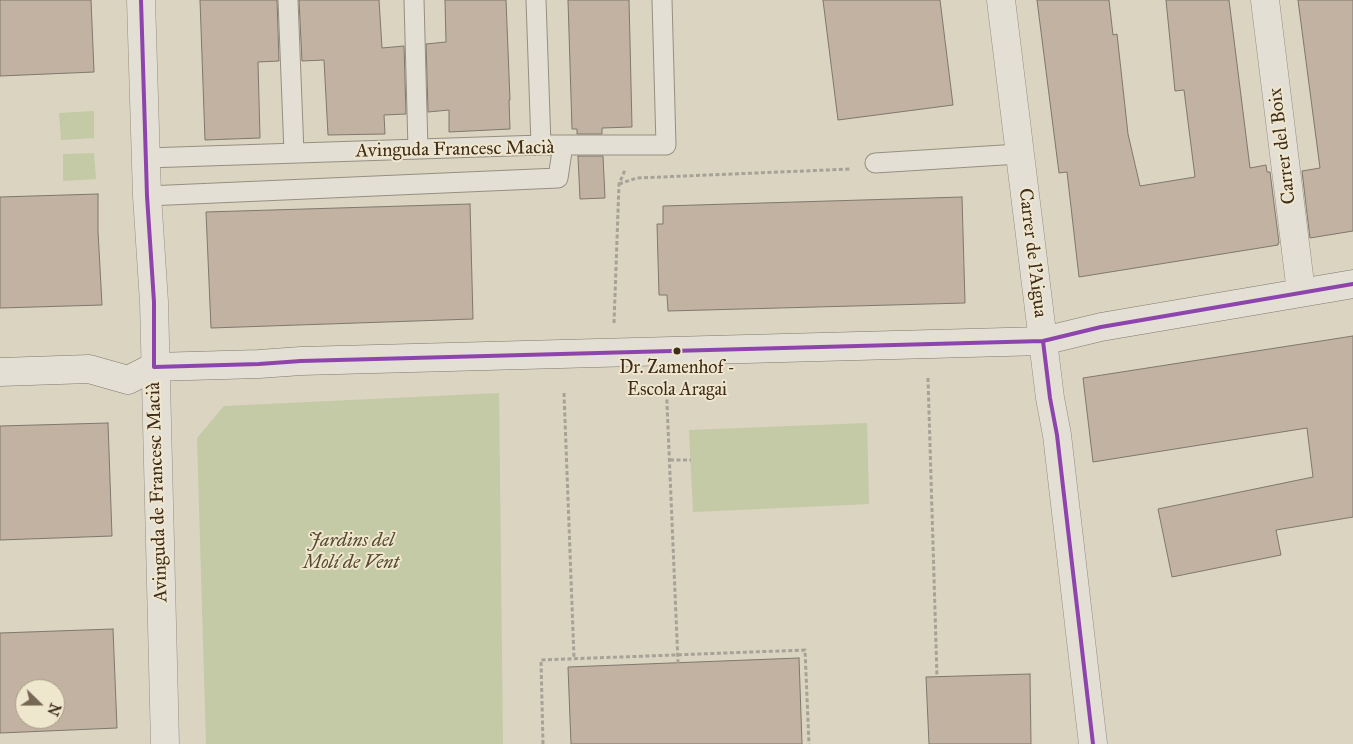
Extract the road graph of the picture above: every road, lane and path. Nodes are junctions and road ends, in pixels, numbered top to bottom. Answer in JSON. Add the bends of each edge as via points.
{"nodes":[{"id":1,"x":142,"y":0,"type":"edge"},
{"id":2,"x":288,"y":0,"type":"edge"},
{"id":3,"x":414,"y":0,"type":"edge"},
{"id":4,"x":536,"y":0,"type":"edge"},
{"id":5,"x":662,"y":0,"type":"edge"},
{"id":6,"x":1001,"y":0,"type":"edge"},
{"id":7,"x":1265,"y":0,"type":"edge"},
{"id":8,"x":541,"y":145,"type":"junction"},
{"id":9,"x":563,"y":145,"type":"junction"},
{"id":10,"x":418,"y":149,"type":"junction"},
{"id":11,"x":294,"y":153,"type":"junction"},
{"id":12,"x":1019,"y":154,"type":"junction"},
{"id":13,"x":146,"y":158,"type":"junction"},
{"id":14,"x":875,"y":163,"type":"dead end"},
{"id":15,"x":626,"y":168,"type":"dead end"},
{"id":16,"x":855,"y":168,"type":"dead end"},
{"id":17,"x":619,"y":184,"type":"junction"},
{"id":18,"x":147,"y":196,"type":"junction"},
{"id":19,"x":1353,"y":284,"type":"edge"},
{"id":20,"x":1301,"y":292,"type":"junction"},
{"id":21,"x":614,"y":326,"type":"dead end"},
{"id":22,"x":1043,"y":341,"type":"junction"},
{"id":23,"x":154,"y":367,"type":"junction"},
{"id":24,"x":0,"y":372,"type":"edge"},
{"id":25,"x":928,"y":378,"type":"dead end"},
{"id":26,"x":666,"y":380,"type":"dead end"},
{"id":27,"x":564,"y":393,"type":"dead end"},
{"id":28,"x":670,"y":460,"type":"junction"},
{"id":29,"x":691,"y":460,"type":"dead end"},
{"id":30,"x":678,"y":655,"type":"junction"},
{"id":31,"x":574,"y":658,"type":"junction"},
{"id":32,"x":678,"y":663,"type":"dead end"},
{"id":33,"x":937,"y":677,"type":"dead end"},
{"id":34,"x":165,"y":744,"type":"edge"},
{"id":35,"x":543,"y":744,"type":"edge"},
{"id":36,"x":809,"y":744,"type":"edge"},
{"id":37,"x":1093,"y":744,"type":"edge"}],
"edges":[{"from":1,"to":13,"type":"street","name":"Avinguda de Francesc Macià"},
{"from":2,"to":11,"type":"lane"},
{"from":3,"to":10,"type":"lane"},
{"from":4,"to":8,"type":"lane"},
{"from":5,"to":9,"type":"lane","via":[[666,145]]},
{"from":6,"to":12,"type":"street","name":"Carrer de l'Aigua"},
{"from":7,"to":20,"type":"street","name":"Carrer del Boix"},
{"from":8,"to":9,"type":"lane","name":"Avinguda Francesc Macià"},
{"from":8,"to":10,"type":"lane","name":"Avinguda Francesc Macià"},
{"from":9,"to":18,"type":"lane","name":"Avinguda Francesc Macià","via":[[558,178]]},
{"from":10,"to":11,"type":"lane","name":"Avinguda Francesc Macià"},
{"from":11,"to":13,"type":"lane","name":"Avinguda Francesc Macià"},
{"from":12,"to":14,"type":"lane"},
{"from":12,"to":22,"type":"street","name":"Carrer de l'Aigua"},
{"from":13,"to":18,"type":"street","name":"Avinguda de Francesc Macià"},
{"from":15,"to":17,"type":"path"},
{"from":16,"to":17,"type":"path","via":[[637,178]]},
{"from":17,"to":21,"type":"path"},
{"from":18,"to":23,"type":"street","name":"Avinguda de Francesc Macià","via":[[153,274]]},
{"from":19,"to":20,"type":"street"},
{"from":20,"to":22,"type":"street","via":[[1101,327]]},
{"from":22,"to":23,"type":"street"},
{"from":22,"to":37,"type":"street","name":"Carrer de l'Aigua"},
{"from":23,"to":24,"type":"street","via":[[128,380],[89,369]]},
{"from":23,"to":34,"type":"street","name":"Avinguda de Francesc Macià"},
{"from":25,"to":33,"type":"path"},
{"from":26,"to":28,"type":"path"},
{"from":27,"to":31,"type":"path"},
{"from":28,"to":29,"type":"path"},
{"from":28,"to":30,"type":"path"},
{"from":30,"to":31,"type":"path"},
{"from":30,"to":32,"type":"path"},
{"from":30,"to":36,"type":"path","via":[[805,650]]},
{"from":31,"to":35,"type":"path","via":[[541,660]]}]}
